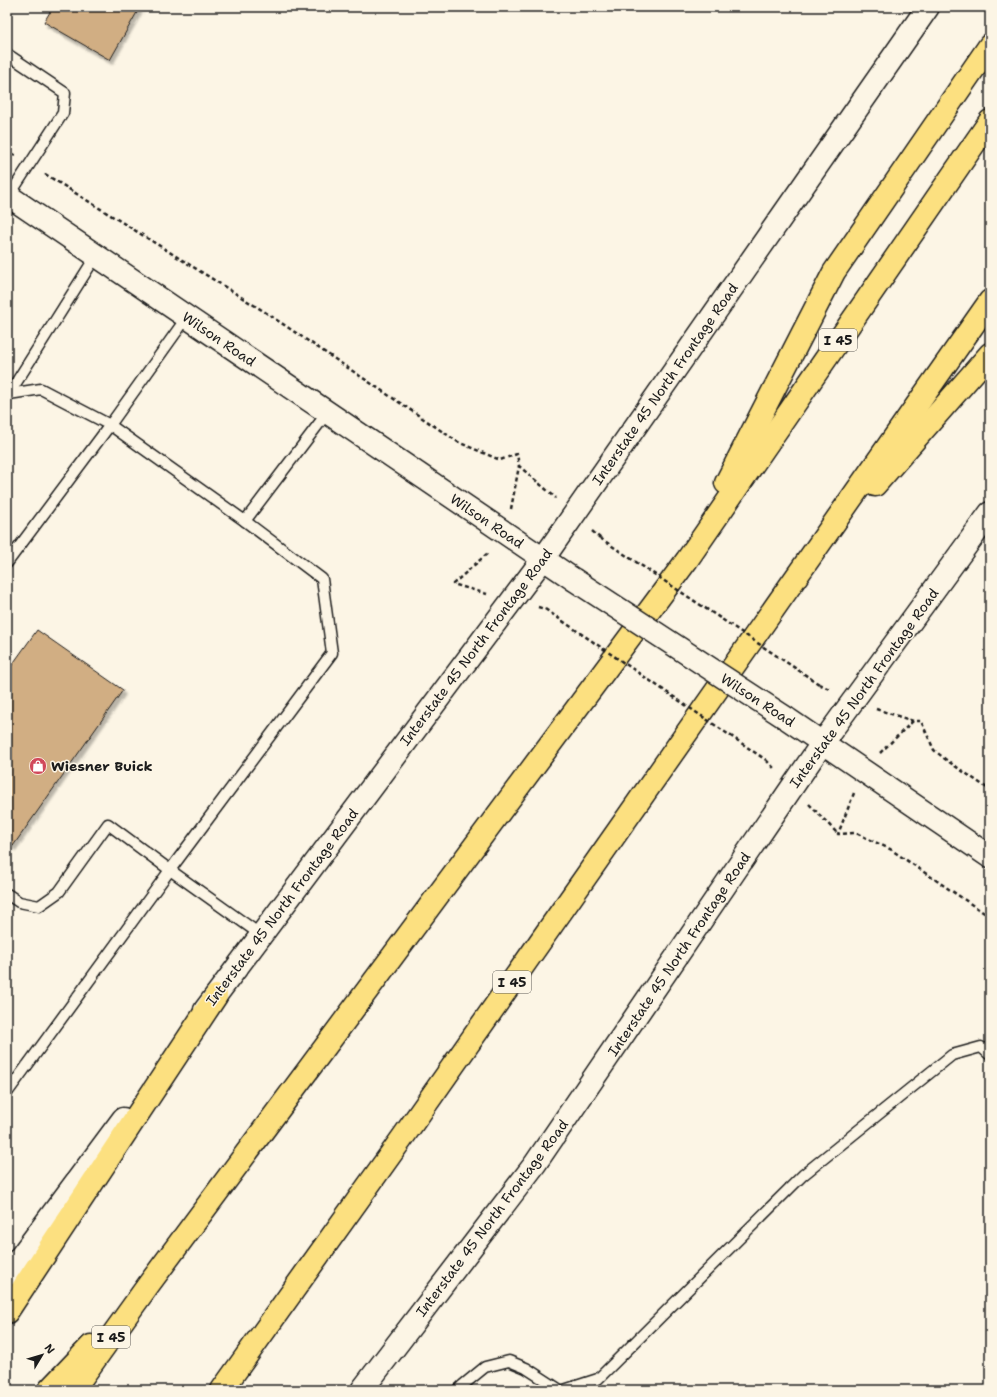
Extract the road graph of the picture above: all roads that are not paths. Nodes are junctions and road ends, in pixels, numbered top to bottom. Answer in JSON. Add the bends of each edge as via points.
{"nodes":[{"id":1,"x":928,"y":7,"type":"edge"},
{"id":2,"x":990,"y":45,"type":"edge"},
{"id":3,"x":7,"y":54,"type":"edge"},
{"id":4,"x":990,"y":121,"type":"edge"},
{"id":5,"x":8,"y":196,"type":"edge"},
{"id":6,"x":96,"y":256,"type":"junction"},
{"id":7,"x":990,"y":301,"type":"edge"},
{"id":8,"x":187,"y":317,"type":"junction"},
{"id":9,"x":990,"y":354,"type":"edge"},
{"id":10,"x":8,"y":394,"type":"edge"},
{"id":11,"x":327,"y":412,"type":"junction"},
{"id":12,"x":110,"y":425,"type":"junction"},
{"id":13,"x":990,"y":513,"type":"edge"},
{"id":14,"x":245,"y":521,"type":"junction"},
{"id":15,"x":543,"y":559,"type":"junction"},
{"id":16,"x":687,"y":560,"type":"junction"},
{"id":17,"x":7,"y":563,"type":"edge"},
{"id":18,"x":799,"y":571,"type":"junction"},
{"id":19,"x":823,"y":742,"type":"junction"},
{"id":20,"x":990,"y":857,"type":"edge"},
{"id":21,"x":170,"y":870,"type":"junction"},
{"id":22,"x":7,"y":894,"type":"edge"},
{"id":23,"x":261,"y":935,"type":"junction"},
{"id":24,"x":216,"y":996,"type":"junction"},
{"id":25,"x":990,"y":1055,"type":"edge"},
{"id":26,"x":7,"y":1093,"type":"edge"},
{"id":27,"x":7,"y":1275,"type":"edge"},
{"id":28,"x":149,"y":1284,"type":"junction"},
{"id":29,"x":7,"y":1312,"type":"edge"},
{"id":30,"x":49,"y":1390,"type":"edge"},
{"id":31,"x":73,"y":1390,"type":"edge"},
{"id":32,"x":222,"y":1390,"type":"edge"},
{"id":33,"x":362,"y":1390,"type":"edge"},
{"id":34,"x":458,"y":1390,"type":"edge"},
{"id":35,"x":560,"y":1390,"type":"edge"},
{"id":36,"x":564,"y":1390,"type":"edge"}],
"edges":[{"from":1,"to":15,"type":"main road","name":"Interstate 45 North Frontage Road"},
{"from":2,"to":16,"type":"highway","via":[[834,272]]},
{"from":3,"to":5,"type":"lane","via":[[65,93],[63,113]]},
{"from":4,"to":16,"type":"highway","number":"I 45"},
{"from":5,"to":6,"type":"main road","name":"Wilson Road"},
{"from":6,"to":8,"type":"main road","name":"Wilson Road"},
{"from":6,"to":10,"type":"lane"},
{"from":7,"to":18,"type":"highway","number":"I 45"},
{"from":8,"to":11,"type":"main road","name":"Wilson Road"},
{"from":8,"to":12,"type":"lane"},
{"from":9,"to":18,"type":"highway"},
{"from":10,"to":12,"type":"lane","via":[[41,388]]},
{"from":11,"to":14,"type":"lane"},
{"from":11,"to":15,"type":"main road","name":"Wilson Road"},
{"from":12,"to":14,"type":"lane"},
{"from":12,"to":17,"type":"lane"},
{"from":13,"to":19,"type":"main road","name":"Interstate 45 North Frontage Road"},
{"from":14,"to":21,"type":"lane","via":[[322,579],[332,653]]},
{"from":15,"to":19,"type":"main road","name":"Wilson Road","bridge":true},
{"from":15,"to":23,"type":"main road","name":"Interstate 45 North Frontage Road"},
{"from":16,"to":28,"type":"highway","number":"I 45"},
{"from":18,"to":32,"type":"highway","number":"I 45","via":[[408,1131]]},
{"from":19,"to":20,"type":"main road","name":"Wilson Road"},
{"from":19,"to":33,"type":"main road","name":"Interstate 45 North Frontage Road","via":[[535,1164]]},
{"from":21,"to":22,"type":"lane","via":[[108,824],[59,892],[40,906],[19,902]]},
{"from":21,"to":23,"type":"lane"},
{"from":21,"to":26,"type":"lane"},
{"from":23,"to":24,"type":"main road","name":"Interstate 45 North Frontage Road"},
{"from":24,"to":27,"type":"main road","name":"Interstate 45 North Frontage Road"},
{"from":24,"to":29,"type":"highway"},
{"from":25,"to":36,"type":"lane","via":[[981,1047],[952,1055],[803,1176],[598,1379]]},
{"from":28,"to":30,"type":"highway"},
{"from":28,"to":31,"type":"highway","number":"I 45"},
{"from":34,"to":35,"type":"lane","via":[[485,1367],[509,1361],[526,1368]]}]}
